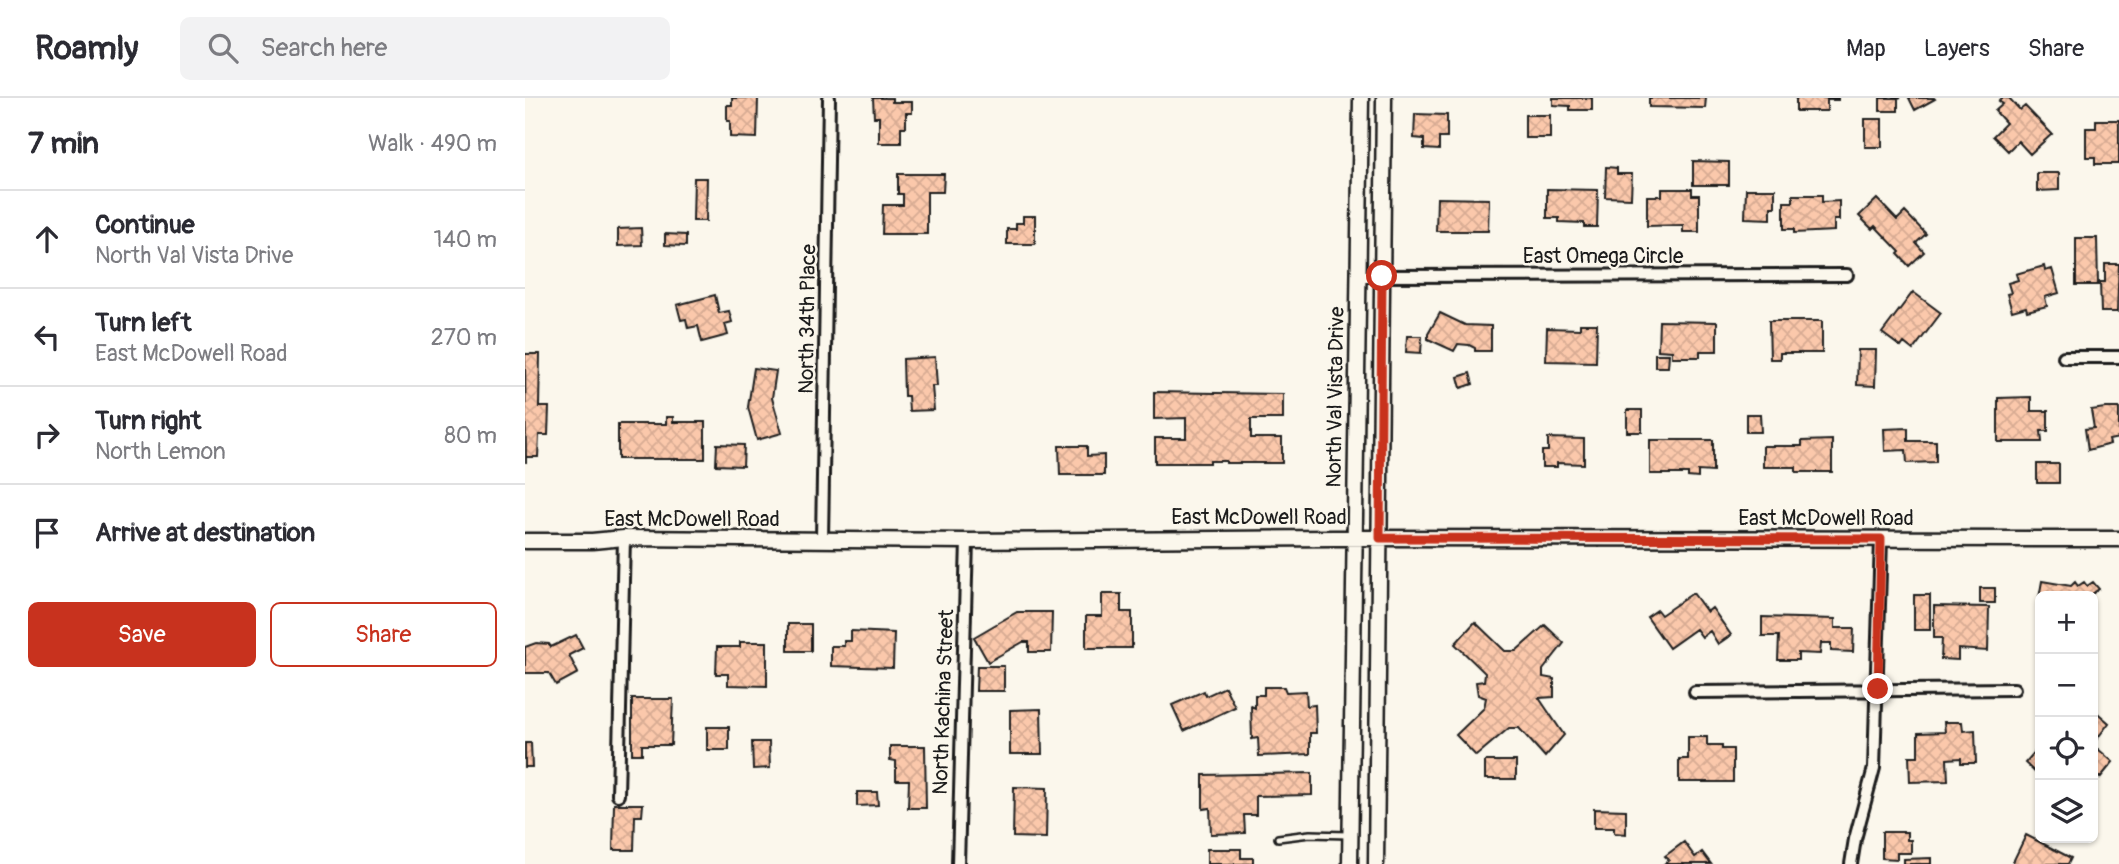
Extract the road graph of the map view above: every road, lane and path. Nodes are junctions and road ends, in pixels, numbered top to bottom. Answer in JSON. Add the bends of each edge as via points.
{"nodes":[{"id":1,"x":829,"y":98,"type":"edge"},
{"id":2,"x":1361,"y":98,"type":"edge"},
{"id":3,"x":1384,"y":98,"type":"edge"},
{"id":4,"x":1847,"y":275,"type":"dead end"},
{"id":5,"x":1359,"y":276,"type":"junction"},
{"id":6,"x":1382,"y":276,"type":"junction"},
{"id":7,"x":2064,"y":357,"type":"dead end"},
{"id":8,"x":2119,"y":357,"type":"edge"},
{"id":9,"x":624,"y":538,"type":"junction"},
{"id":10,"x":1354,"y":538,"type":"junction"},
{"id":11,"x":1380,"y":538,"type":"junction"},
{"id":12,"x":1881,"y":539,"type":"junction"},
{"id":13,"x":2119,"y":539,"type":"edge"},
{"id":14,"x":822,"y":540,"type":"junction"},
{"id":15,"x":525,"y":541,"type":"edge"},
{"id":16,"x":967,"y":541,"type":"junction"},
{"id":17,"x":1878,"y":689,"type":"junction"},
{"id":18,"x":2014,"y":689,"type":"dead end"},
{"id":19,"x":1695,"y":692,"type":"dead end"},
{"id":20,"x":618,"y":794,"type":"dead end"},
{"id":21,"x":1350,"y":835,"type":"junction"},
{"id":22,"x":1376,"y":835,"type":"junction"},
{"id":23,"x":1278,"y":838,"type":"dead end"},
{"id":24,"x":958,"y":864,"type":"edge"},
{"id":25,"x":1350,"y":864,"type":"edge"},
{"id":26,"x":1376,"y":864,"type":"edge"},
{"id":27,"x":1851,"y":864,"type":"edge"}],
"edges":[{"from":1,"to":14,"type":"street","name":"North 34th Place"},
{"from":2,"to":5,"type":"main road","name":"North Val Vista Drive"},
{"from":3,"to":6,"type":"main road"},
{"from":4,"to":6,"type":"street","name":"East Omega Circle"},
{"from":5,"to":6,"type":"street","name":"East Omega Circle"},
{"from":5,"to":10,"type":"main road","name":"North Val Vista Drive"},
{"from":6,"to":11,"type":"main road"},
{"from":7,"to":8,"type":"street"},
{"from":9,"to":14,"type":"main road","name":"East McDowell Road"},
{"from":9,"to":15,"type":"main road","name":"East McDowell Road"},
{"from":9,"to":20,"type":"street"},
{"from":10,"to":11,"type":"main road","name":"East McDowell Road"},
{"from":10,"to":16,"type":"main road","name":"East McDowell Road"},
{"from":10,"to":21,"type":"main road","name":"North Val Vista Drive"},
{"from":11,"to":12,"type":"main road","name":"East McDowell Road"},
{"from":11,"to":22,"type":"main road"},
{"from":12,"to":13,"type":"main road","name":"East McDowell Road"},
{"from":12,"to":17,"type":"street"},
{"from":14,"to":16,"type":"main road","name":"East McDowell Road"},
{"from":16,"to":24,"type":"street","name":"North Kachina Street"},
{"from":17,"to":18,"type":"street"},
{"from":17,"to":19,"type":"street"},
{"from":17,"to":27,"type":"street","via":[[1874,768]]},
{"from":21,"to":22,"type":"main road"},
{"from":21,"to":23,"type":"lane"},
{"from":21,"to":25,"type":"main road","name":"North Val Vista Drive"},
{"from":22,"to":26,"type":"main road"}]}
